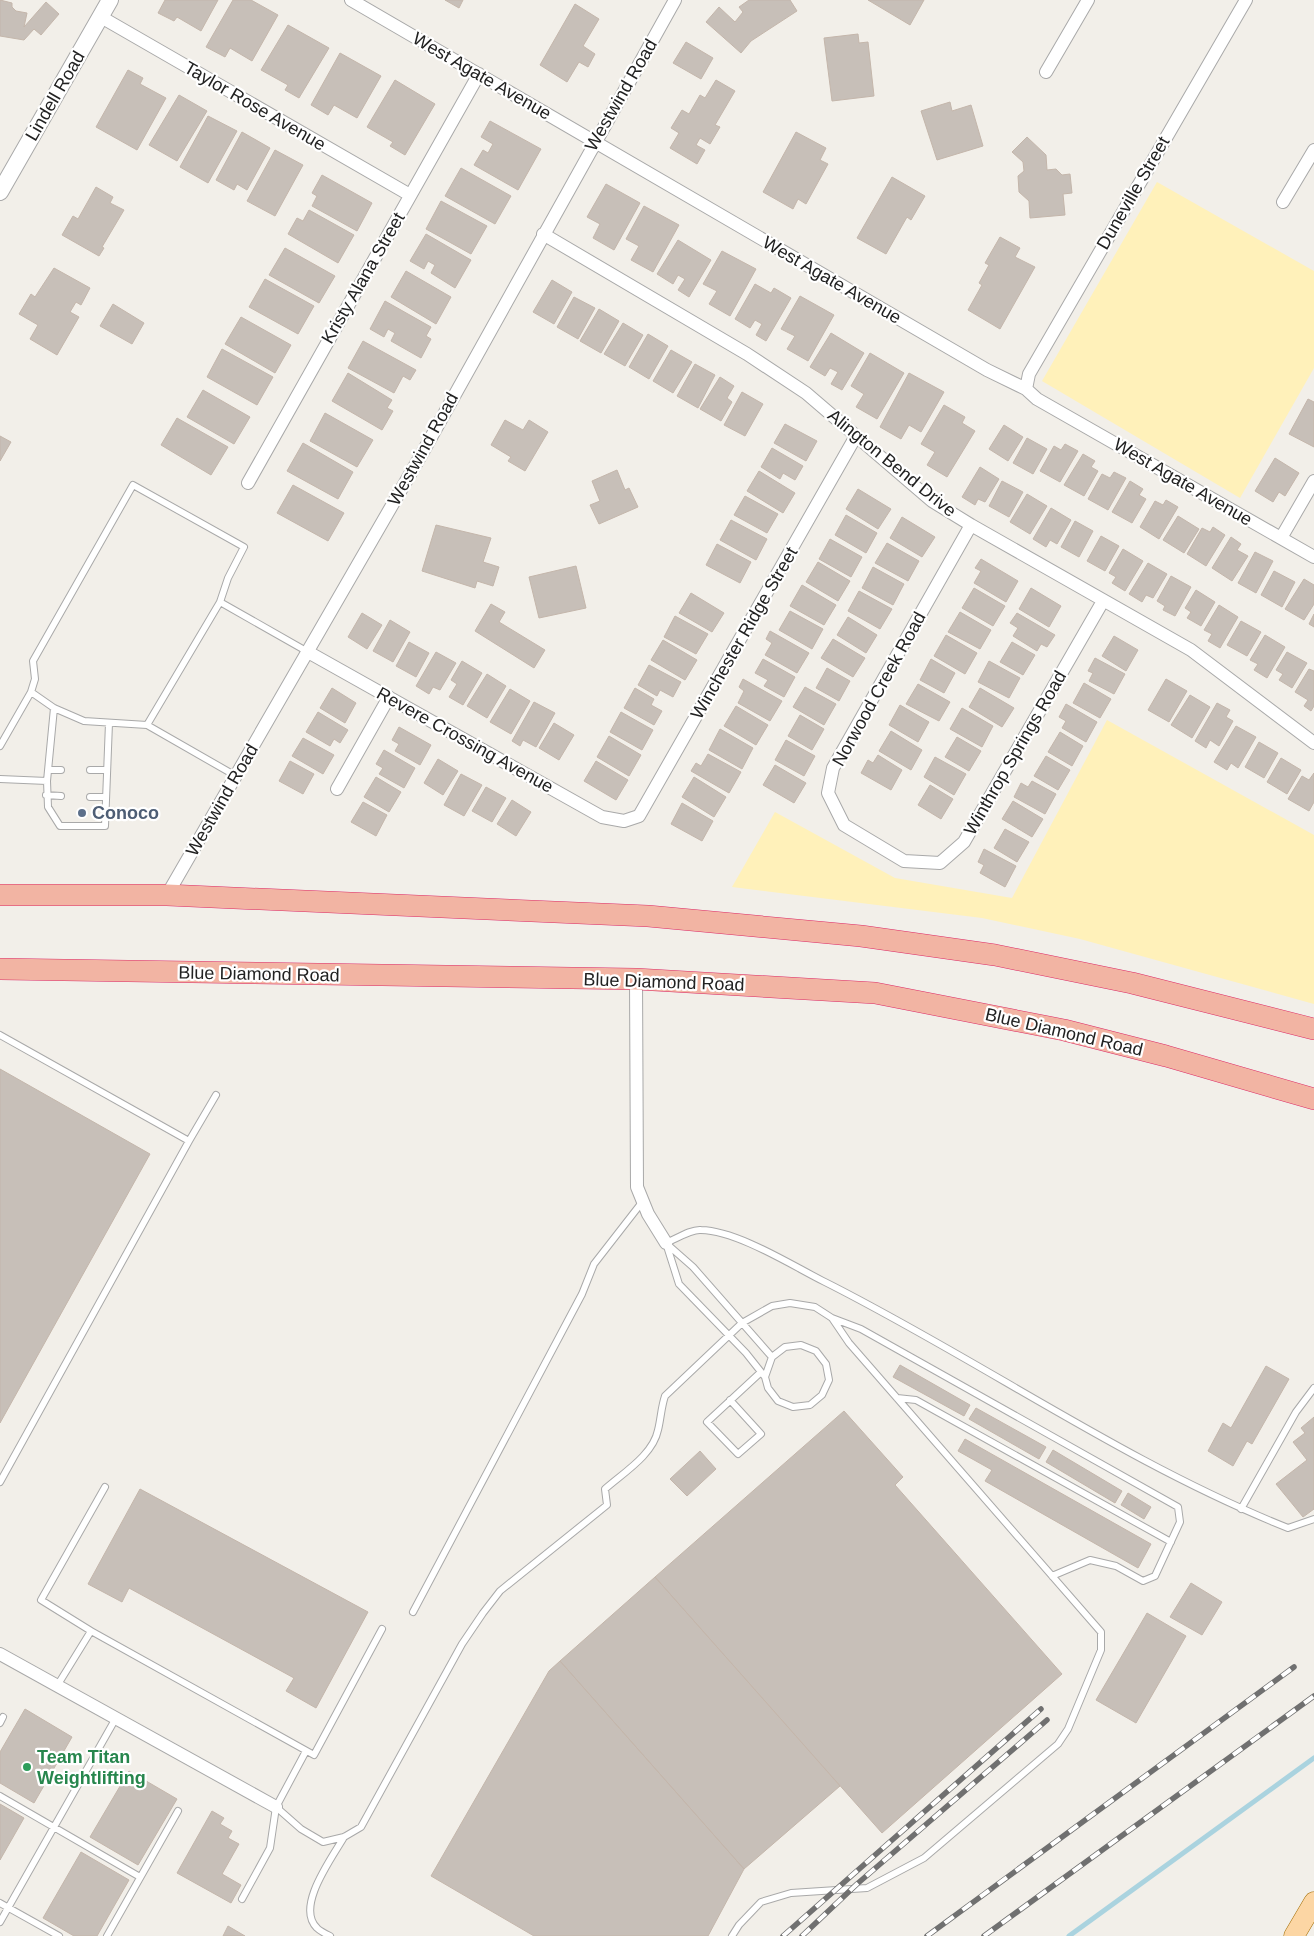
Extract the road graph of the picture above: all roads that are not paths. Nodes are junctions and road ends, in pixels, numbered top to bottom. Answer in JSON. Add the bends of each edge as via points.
{"nodes":[{"id":1,"x":110,"y":0,"type":"edge"},
{"id":2,"x":351,"y":0,"type":"edge"},
{"id":3,"x":675,"y":0,"type":"edge"},
{"id":4,"x":1088,"y":0,"type":"edge"},
{"id":5,"x":1246,"y":0,"type":"edge"},
{"id":6,"x":101,"y":17,"type":"junction"},
{"id":7,"x":1046,"y":72,"type":"dead end"},
{"id":8,"x":479,"y":74,"type":"junction"},
{"id":9,"x":594,"y":142,"type":"junction"},
{"id":10,"x":1314,"y":150,"type":"edge"},
{"id":11,"x":0,"y":192,"type":"edge"},
{"id":12,"x":410,"y":195,"type":"junction"},
{"id":13,"x":1283,"y":202,"type":"dead end"},
{"id":14,"x":543,"y":234,"type":"junction"},
{"id":15,"x":1026,"y":389,"type":"junction"},
{"id":16,"x":856,"y":436,"type":"junction"},
{"id":17,"x":1314,"y":481,"type":"edge"},
{"id":18,"x":248,"y":483,"type":"dead end"},
{"id":19,"x":971,"y":525,"type":"junction"},
{"id":20,"x":1282,"y":538,"type":"junction"},
{"id":21,"x":1314,"y":557,"type":"edge"},
{"id":22,"x":1103,"y":601,"type":"junction"},
{"id":23,"x":220,"y":602,"type":"junction"},
{"id":24,"x":308,"y":652,"type":"junction"},
{"id":25,"x":31,"y":692,"type":"junction"},
{"id":26,"x":389,"y":697,"type":"junction"},
{"id":27,"x":54,"y":708,"type":"junction"},
{"id":28,"x":109,"y":722,"type":"junction"},
{"id":29,"x":147,"y":725,"type":"junction"},
{"id":30,"x":1314,"y":744,"type":"edge"},
{"id":31,"x":0,"y":746,"type":"edge"},
{"id":32,"x":48,"y":770,"type":"junction"},
{"id":33,"x":61,"y":770,"type":"dead end"},
{"id":34,"x":90,"y":770,"type":"dead end"},
{"id":35,"x":107,"y":770,"type":"junction"},
{"id":36,"x":236,"y":776,"type":"junction"},
{"id":37,"x":0,"y":779,"type":"edge"},
{"id":38,"x":47,"y":781,"type":"junction"},
{"id":39,"x":337,"y":789,"type":"dead end"},
{"id":40,"x":46,"y":795,"type":"junction"},
{"id":41,"x":61,"y":796,"type":"dead end"},
{"id":42,"x":90,"y":797,"type":"dead end"},
{"id":43,"x":106,"y":797,"type":"junction"},
{"id":44,"x":624,"y":821,"type":"joint"},
{"id":45,"x":874,"y":843,"type":"joint"},
{"id":46,"x":0,"y":895,"type":"edge"},
{"id":47,"x":167,"y":895,"type":"junction"},
{"id":48,"x":0,"y":969,"type":"edge"},
{"id":49,"x":636,"y":980,"type":"junction"},
{"id":50,"x":1314,"y":1029,"type":"edge"},
{"id":51,"x":0,"y":1036,"type":"edge"},
{"id":52,"x":216,"y":1095,"type":"dead end"},
{"id":53,"x":1314,"y":1099,"type":"edge"},
{"id":54,"x":189,"y":1141,"type":"junction"},
{"id":55,"x":643,"y":1201,"type":"junction"},
{"id":56,"x":666,"y":1243,"type":"junction"},
{"id":57,"x":832,"y":1318,"type":"junction"},
{"id":58,"x":742,"y":1323,"type":"junction"},
{"id":59,"x":729,"y":1336,"type":"junction"},
{"id":60,"x":772,"y":1357,"type":"junction"},
{"id":61,"x":763,"y":1374,"type":"junction"},
{"id":62,"x":1314,"y":1388,"type":"edge"},
{"id":63,"x":897,"y":1398,"type":"junction"},
{"id":64,"x":730,"y":1400,"type":"junction"},
{"id":65,"x":0,"y":1482,"type":"edge"},
{"id":66,"x":105,"y":1487,"type":"dead end"},
{"id":67,"x":1241,"y":1509,"type":"junction"},
{"id":68,"x":1314,"y":1519,"type":"edge"},
{"id":69,"x":1171,"y":1542,"type":"junction"},
{"id":70,"x":1052,"y":1576,"type":"junction"},
{"id":71,"x":413,"y":1612,"type":"dead end"},
{"id":72,"x":382,"y":1629,"type":"dead end"},
{"id":73,"x":91,"y":1631,"type":"junction"},
{"id":74,"x":0,"y":1654,"type":"edge"},
{"id":75,"x":57,"y":1686,"type":"junction"},
{"id":76,"x":116,"y":1718,"type":"junction"},
{"id":77,"x":306,"y":1751,"type":"junction"},
{"id":78,"x":0,"y":1796,"type":"edge"},
{"id":79,"x":276,"y":1807,"type":"junction"},
{"id":80,"x":178,"y":1811,"type":"dead end"},
{"id":81,"x":54,"y":1827,"type":"junction"},
{"id":82,"x":344,"y":1837,"type":"junction"},
{"id":83,"x":140,"y":1877,"type":"junction"},
{"id":84,"x":242,"y":1899,"type":"dead end"},
{"id":85,"x":1314,"y":1902,"type":"edge"},
{"id":86,"x":0,"y":1903,"type":"edge"},
{"id":87,"x":8,"y":1908,"type":"junction"},
{"id":88,"x":0,"y":1922,"type":"edge"},
{"id":89,"x":59,"y":1936,"type":"edge"},
{"id":90,"x":106,"y":1936,"type":"edge"},
{"id":91,"x":330,"y":1936,"type":"edge"},
{"id":92,"x":732,"y":1936,"type":"edge"},
{"id":93,"x":1294,"y":1936,"type":"edge"}],
"edges":[{"from":1,"to":6,"type":"street","name":"Lindell Road"},
{"from":2,"to":8,"type":"street","name":"West Agate Avenue"},
{"from":3,"to":9,"type":"street","name":"Westwind Road"},
{"from":4,"to":7,"type":"street"},
{"from":5,"to":15,"type":"street","name":"Duneville Street","via":[[1029,374]]},
{"from":6,"to":11,"type":"street","name":"Lindell Road"},
{"from":6,"to":12,"type":"street","name":"Taylor Rose Avenue"},
{"from":8,"to":9,"type":"street","name":"West Agate Avenue"},
{"from":8,"to":12,"type":"street","name":"Kristy Alana Street"},
{"from":9,"to":14,"type":"street","name":"Westwind Road"},
{"from":9,"to":15,"type":"street","name":"West Agate Avenue","via":[[987,370]]},
{"from":10,"to":13,"type":"street"},
{"from":12,"to":18,"type":"street","name":"Kristy Alana Street"},
{"from":14,"to":16,"type":"street","name":"Alington Bend Drive","via":[[747,354],[806,393]]},
{"from":14,"to":24,"type":"street","name":"Westwind Road"},
{"from":15,"to":20,"type":"street","name":"West Agate Avenue"},
{"from":16,"to":19,"type":"street","name":"Alington Bend Drive","via":[[932,500]]},
{"from":16,"to":44,"type":"street","name":"Winchester Ridge Street","via":[[639,816]]},
{"from":17,"to":20,"type":"street"},
{"from":19,"to":22,"type":"street","name":"Alington Bend Drive"},
{"from":19,"to":45,"type":"street","name":"Norwood Creek Road","via":[[833,768],[828,793],[844,825]]},
{"from":20,"to":21,"type":"street","name":"West Agate Avenue"},
{"from":22,"to":30,"type":"street","name":"Alington Bend Drive","via":[[1191,650]]},
{"from":22,"to":45,"type":"street","name":"Winthrop Springs Road","via":[[964,842],[940,863],[904,861]]},
{"from":23,"to":24,"type":"lane"},
{"from":23,"to":25,"type":"lane","via":[[244,546],[134,485],[33,661]]},
{"from":23,"to":29,"type":"lane"},
{"from":24,"to":26,"type":"street","name":"Revere Crossing Avenue"},
{"from":24,"to":36,"type":"street","name":"Westwind Road"},
{"from":25,"to":27,"type":"lane"},
{"from":25,"to":31,"type":"lane"},
{"from":26,"to":39,"type":"street"},
{"from":26,"to":44,"type":"street","name":"Revere Crossing Avenue","via":[[602,817]]},
{"from":27,"to":28,"type":"lane","via":[[84,721]]},
{"from":27,"to":32,"type":"lane"},
{"from":28,"to":29,"type":"lane"},
{"from":28,"to":35,"type":"lane"},
{"from":29,"to":36,"type":"lane"},
{"from":32,"to":33,"type":"lane"},
{"from":32,"to":38,"type":"lane"},
{"from":34,"to":35,"type":"lane"},
{"from":35,"to":43,"type":"lane"},
{"from":36,"to":47,"type":"street","name":"Westwind Road"},
{"from":37,"to":38,"type":"lane"},
{"from":38,"to":40,"type":"lane"},
{"from":40,"to":41,"type":"lane"},
{"from":40,"to":43,"type":"lane","via":[[48,807],[60,826],[105,826]]},
{"from":42,"to":43,"type":"lane"},
{"from":46,"to":47,"type":"highway"},
{"from":47,"to":50,"type":"highway","via":[[648,916],[861,936],[995,955],[1132,983]]},
{"from":48,"to":49,"type":"highway","name":"Blue Diamond Road"},
{"from":49,"to":53,"type":"highway","name":"Blue Diamond Road","via":[[884,995],[1064,1030]]},
{"from":49,"to":55,"type":"street","via":[[638,1186]]},
{"from":51,"to":54,"type":"lane"},
{"from":52,"to":54,"type":"lane"},
{"from":54,"to":65,"type":"lane"},
{"from":55,"to":56,"type":"street"},
{"from":55,"to":71,"type":"lane","via":[[594,1264],[582,1294]]},
{"from":56,"to":58,"type":"lane","via":[[693,1267]]},
{"from":56,"to":59,"type":"lane","via":[[679,1284]]},
{"from":56,"to":67,"type":"lane","via":[[700,1229],[736,1237],[872,1306],[1178,1478]]},
{"from":57,"to":58,"type":"lane","via":[[815,1307],[790,1303],[772,1306]]},
{"from":57,"to":63,"type":"lane","via":[[849,1343]]},
{"from":57,"to":69,"type":"lane","via":[[860,1329],[1178,1507],[1180,1522]]},
{"from":58,"to":59,"type":"lane"},
{"from":58,"to":60,"type":"lane"},
{"from":59,"to":61,"type":"lane"},
{"from":59,"to":82,"type":"lane","via":[[665,1396],[658,1430],[650,1449],[605,1490],[607,1505],[500,1592],[483,1613],[462,1644],[360,1827]]},
{"from":60,"to":61,"type":"lane"},
{"from":60,"to":61,"type":"lane","via":[[785,1347],[801,1345],[816,1351],[826,1364],[828,1380],[822,1395],[810,1405],[793,1407],[778,1401]]},
{"from":61,"to":64,"type":"lane"},
{"from":62,"to":67,"type":"lane","via":[[1296,1412]]},
{"from":63,"to":69,"type":"lane","via":[[916,1400]]},
{"from":63,"to":70,"type":"lane"},
{"from":64,"to":64,"type":"lane","via":[[707,1422],[738,1454],[761,1434]]},
{"from":66,"to":73,"type":"lane","via":[[41,1600]]},
{"from":67,"to":68,"type":"lane","via":[[1288,1528]]},
{"from":69,"to":70,"type":"lane","via":[[1155,1576],[1144,1581],[1116,1566],[1090,1560]]},
{"from":70,"to":92,"type":"lane","via":[[1101,1632],[1101,1650],[1068,1729],[1058,1744],[924,1858],[867,1888],[791,1893],[761,1902]]},
{"from":72,"to":77,"type":"lane","via":[[314,1755]]},
{"from":73,"to":75,"type":"lane"},
{"from":73,"to":77,"type":"lane"},
{"from":74,"to":75,"type":"street"},
{"from":75,"to":76,"type":"street"},
{"from":76,"to":79,"type":"street"},
{"from":76,"to":81,"type":"lane"},
{"from":77,"to":79,"type":"lane"},
{"from":78,"to":81,"type":"lane"},
{"from":79,"to":82,"type":"lane","via":[[301,1829],[323,1842]]},
{"from":79,"to":84,"type":"lane","via":[[270,1848]]},
{"from":80,"to":83,"type":"lane"},
{"from":81,"to":83,"type":"lane"},
{"from":81,"to":87,"type":"lane"},
{"from":82,"to":91,"type":"lane","via":[[310,1902],[310,1917],[317,1928]]},
{"from":83,"to":90,"type":"lane"},
{"from":85,"to":93,"type":"main road"},
{"from":86,"to":87,"type":"lane"},
{"from":87,"to":88,"type":"lane"},
{"from":87,"to":89,"type":"lane"}]}
